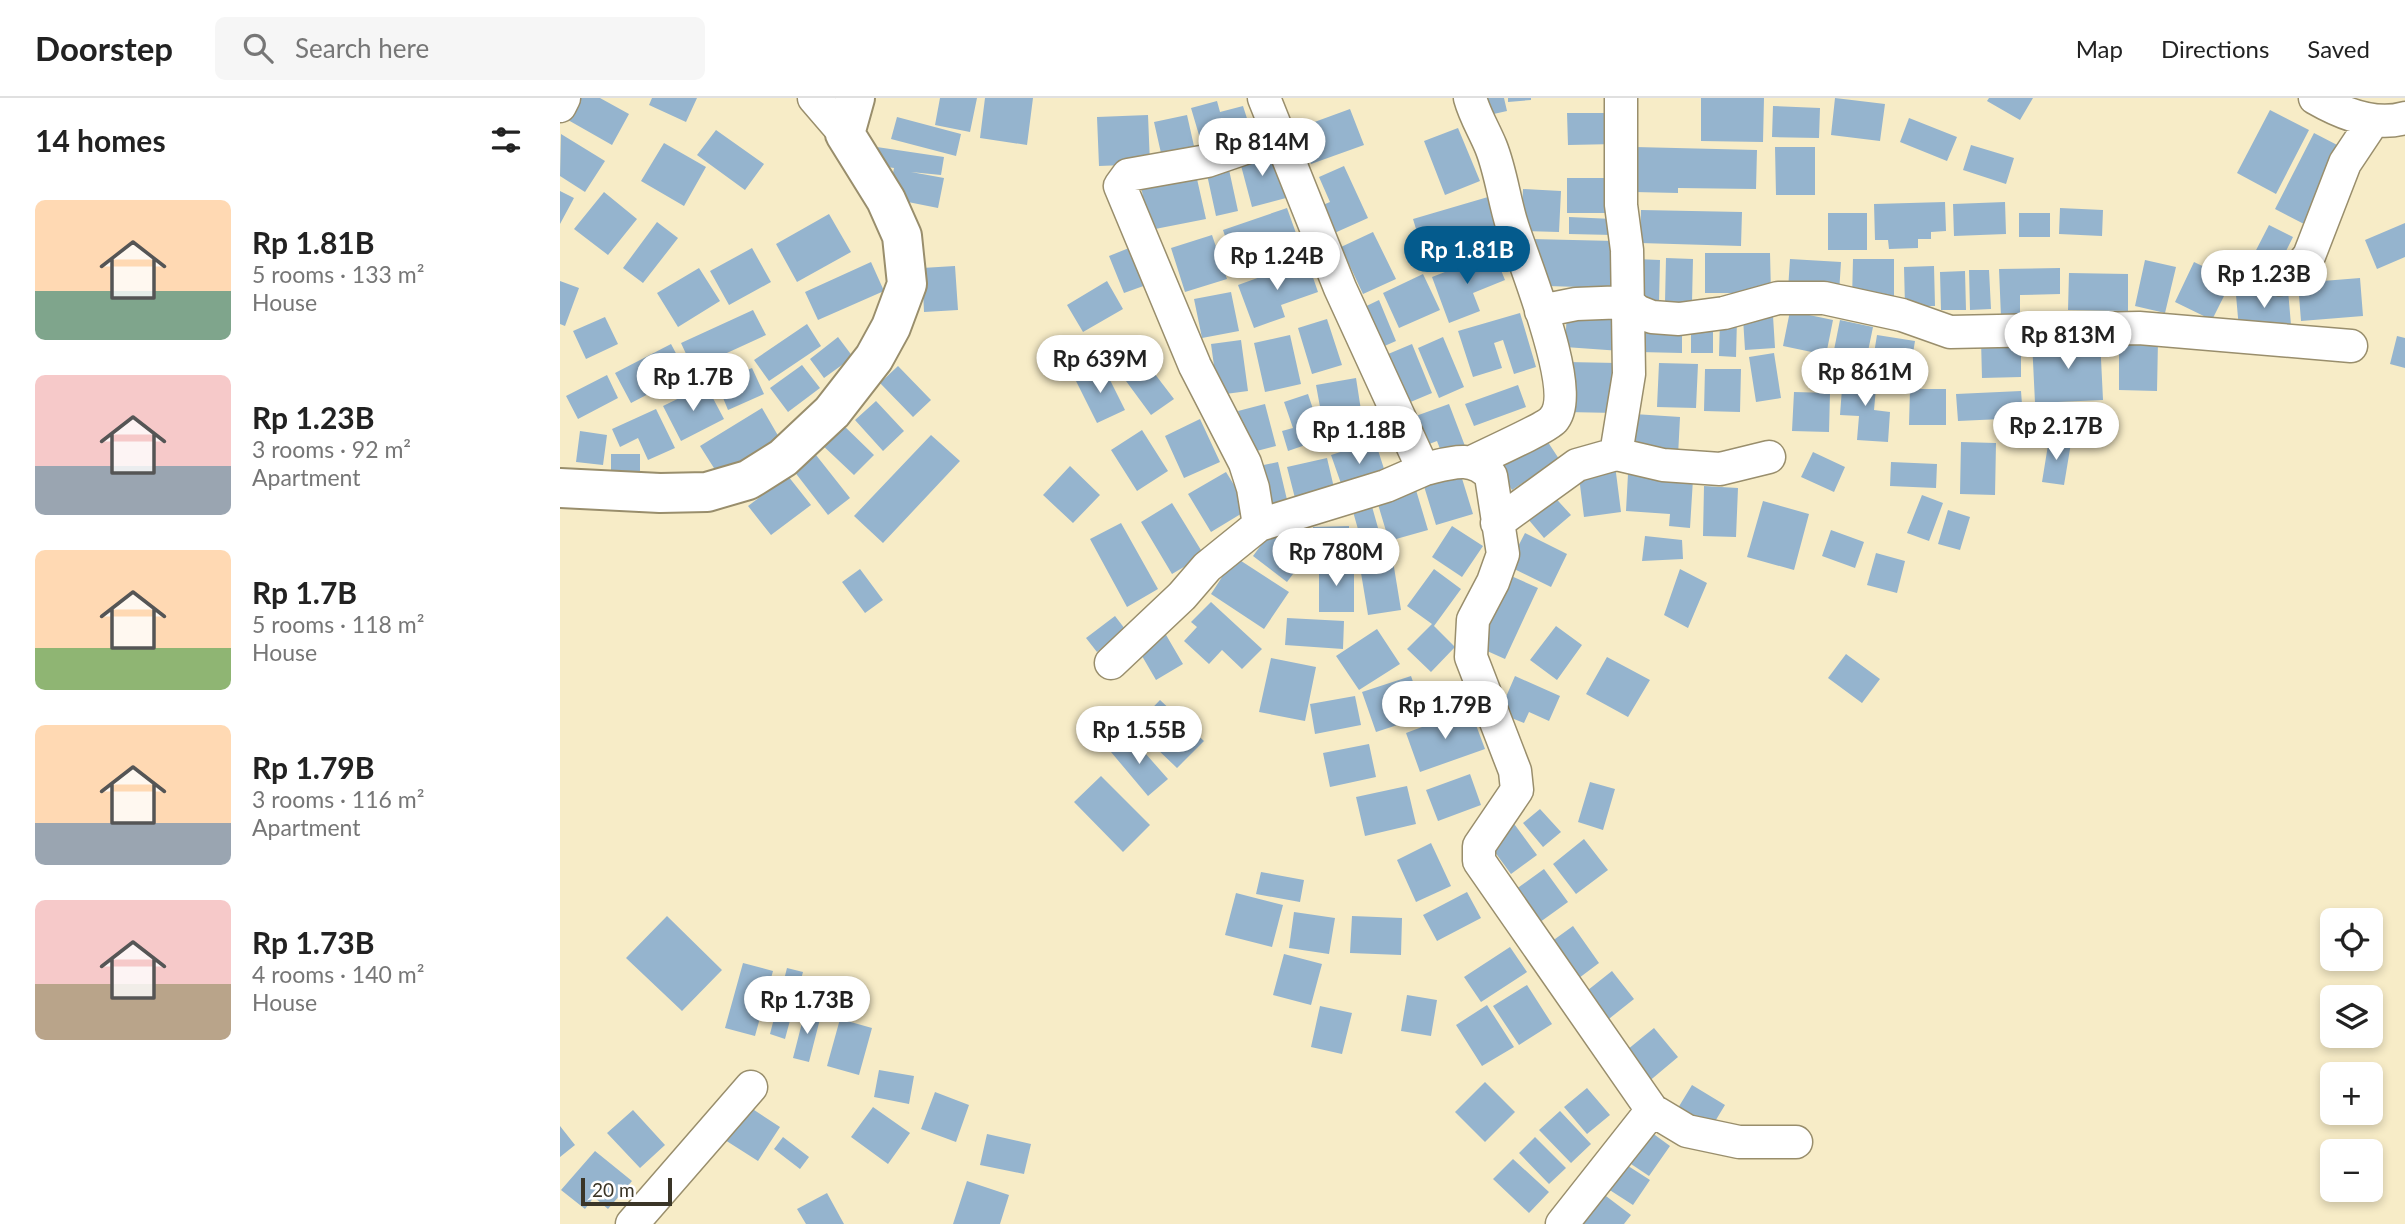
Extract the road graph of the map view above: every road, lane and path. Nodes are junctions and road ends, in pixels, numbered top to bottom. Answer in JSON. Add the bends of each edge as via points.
{"nodes":[{"id":1,"x":564,"y":98,"type":"edge"},
{"id":2,"x":814,"y":98,"type":"edge"},
{"id":3,"x":1264,"y":98,"type":"edge"},
{"id":4,"x":1470,"y":98,"type":"edge"},
{"id":5,"x":1621,"y":98,"type":"edge"},
{"id":6,"x":2315,"y":98,"type":"edge"},
{"id":7,"x":560,"y":106,"type":"edge"},
{"id":8,"x":850,"y":116,"type":"edge"},
{"id":9,"x":2405,"y":118,"type":"edge"},
{"id":10,"x":2373,"y":121,"type":"junction"},
{"id":11,"x":1280,"y":136,"type":"junction"},
{"id":12,"x":2280,"y":279,"type":"dead end"},
{"id":13,"x":1627,"y":302,"type":"junction"},
{"id":14,"x":1541,"y":311,"type":"junction"},
{"id":15,"x":2351,"y":346,"type":"dead end"},
{"id":16,"x":1616,"y":454,"type":"junction"},
{"id":17,"x":1769,"y":457,"type":"dead end"},
{"id":18,"x":1472,"y":462,"type":"junction"},
{"id":19,"x":1425,"y":469,"type":"junction"},
{"id":20,"x":560,"y":488,"type":"edge"},
{"id":21,"x":1497,"y":523,"type":"junction"},
{"id":22,"x":1259,"y":525,"type":"junction"},
{"id":23,"x":1111,"y":663,"type":"dead end"},
{"id":24,"x":751,"y":1087,"type":"dead end"},
{"id":25,"x":1652,"y":1110,"type":"junction"},
{"id":26,"x":1796,"y":1142,"type":"dead end"},
{"id":27,"x":632,"y":1224,"type":"edge"},
{"id":28,"x":1562,"y":1224,"type":"edge"}],
"edges":[{"from":1,"to":7,"type":"street"},
{"from":2,"to":8,"type":"street"},
{"from":3,"to":11,"type":"street"},
{"from":4,"to":14,"type":"street","via":[[1492,149],[1511,225]]},
{"from":5,"to":13,"type":"street"},
{"from":6,"to":10,"type":"street"},
{"from":8,"to":20,"type":"street","via":[[902,236],[907,284],[874,358],[832,412],[783,458],[748,480],[708,492]]},
{"from":9,"to":10,"type":"street"},
{"from":10,"to":12,"type":"street","via":[[2345,163],[2309,256]]},
{"from":11,"to":19,"type":"street","via":[[1340,288]]},
{"from":11,"to":22,"type":"street","via":[[1207,161],[1128,175],[1120,186],[1195,366],[1244,463]]},
{"from":13,"to":14,"type":"street"},
{"from":13,"to":15,"type":"street","via":[[1652,317],[1679,319],[1724,313],[1777,298],[1824,298],[1902,315],[1950,332],[2138,328]]},
{"from":13,"to":16,"type":"street","via":[[1629,374]]},
{"from":14,"to":18,"type":"street","via":[[1555,358],[1560,406],[1553,421]]},
{"from":16,"to":17,"type":"street","via":[[1663,465],[1720,469]]},
{"from":16,"to":21,"type":"street","via":[[1577,465]]},
{"from":18,"to":19,"type":"street"},
{"from":18,"to":21,"type":"street","via":[[1491,476]]},
{"from":19,"to":22,"type":"street","via":[[1386,486]]},
{"from":21,"to":25,"type":"street","via":[[1503,554],[1473,620],[1471,657],[1515,771],[1517,790],[1479,846],[1479,861]]},
{"from":22,"to":23,"type":"street","via":[[1207,567]]},
{"from":24,"to":27,"type":"street"},
{"from":25,"to":26,"type":"street","via":[[1688,1131],[1739,1142]]},
{"from":25,"to":28,"type":"street"}]}
